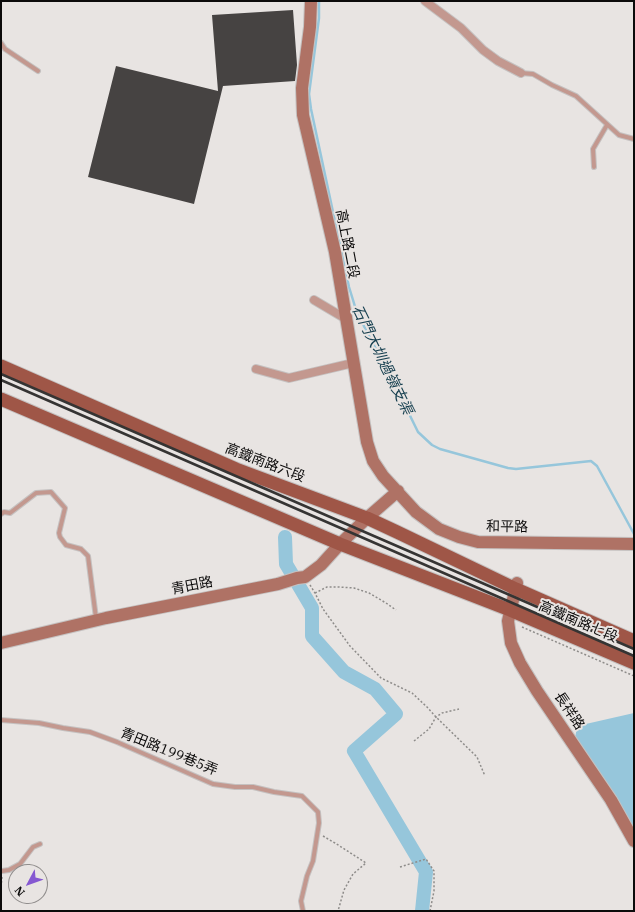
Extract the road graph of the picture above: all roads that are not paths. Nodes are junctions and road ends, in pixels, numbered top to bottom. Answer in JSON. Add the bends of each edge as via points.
{"nodes":[{"id":1,"x":311,"y":1,"type":"edge"},
{"id":2,"x":425,"y":1,"type":"edge"},
{"id":3,"x":1,"y":43,"type":"edge"},
{"id":4,"x":38,"y":71,"type":"dead end"},
{"id":5,"x":521,"y":73,"type":"joint"},
{"id":6,"x":607,"y":125,"type":"junction"},
{"id":7,"x":634,"y":140,"type":"edge"},
{"id":8,"x":594,"y":167,"type":"dead end"},
{"id":9,"x":314,"y":300,"type":"dead end"},
{"id":10,"x":346,"y":319,"type":"junction"},
{"id":11,"x":353,"y":363,"type":"junction"},
{"id":12,"x":1,"y":366,"type":"edge"},
{"id":13,"x":256,"y":369,"type":"dead end"},
{"id":14,"x":1,"y":398,"type":"edge"},
{"id":15,"x":398,"y":491,"type":"junction"},
{"id":16,"x":1,"y":514,"type":"edge"},
{"id":17,"x":367,"y":518,"type":"junction"},
{"id":18,"x":340,"y":544,"type":"junction"},
{"id":19,"x":634,"y":544,"type":"edge"},
{"id":20,"x":517,"y":586,"type":"junction"},
{"id":21,"x":510,"y":610,"type":"junction"},
{"id":22,"x":96,"y":621,"type":"junction"},
{"id":23,"x":634,"y":641,"type":"edge"},
{"id":24,"x":1,"y":643,"type":"edge"},
{"id":25,"x":634,"y":663,"type":"edge"},
{"id":26,"x":1,"y":720,"type":"edge"},
{"id":27,"x":634,"y":841,"type":"edge"},
{"id":28,"x":40,"y":844,"type":"dead end"},
{"id":29,"x":20,"y":864,"type":"edge"},
{"id":30,"x":8,"y":870,"type":"edge"},
{"id":31,"x":2,"y":871,"type":"road end"},
{"id":32,"x":303,"y":911,"type":"edge"}],
"edges":[{"from":1,"to":10,"type":"street","name":"高上路二段","via":[[302,88],[303,114],[335,252]]},
{"from":2,"to":5,"type":"street","via":[[461,28],[483,50]]},
{"from":3,"to":4,"type":"lane","via":[[5,49]]},
{"from":5,"to":6,"type":"lane","via":[[534,74],[576,96]]},
{"from":6,"to":7,"type":"lane","via":[[619,135]]},
{"from":6,"to":8,"type":"lane","via":[[593,149]]},
{"from":9,"to":10,"type":"street"},
{"from":10,"to":11,"type":"street","name":"高上路二段"},
{"from":11,"to":13,"type":"street","via":[[289,378]]},
{"from":11,"to":15,"type":"street","name":"高上路二段","via":[[367,442],[373,461]]},
{"from":12,"to":17,"type":"main road","name":"高鐵南路六段","via":[[229,466]]},
{"from":14,"to":18,"type":"main road"},
{"from":15,"to":17,"type":"street"},
{"from":15,"to":19,"type":"street","name":"和平路","via":[[416,512],[439,529],[478,542]]},
{"from":16,"to":22,"type":"lane","via":[[10,512],[36,494],[51,492],[65,508],[60,536],[66,545],[81,549],[88,556]]},
{"from":17,"to":18,"type":"street","name":"青田路"},
{"from":17,"to":20,"type":"main road","name":"高鐵南路六段"},
{"from":18,"to":21,"type":"main road"},
{"from":18,"to":22,"type":"street","name":"青田路","via":[[320,565],[297,579]]},
{"from":20,"to":21,"type":"street","name":"長祥路"},
{"from":20,"to":23,"type":"main road","name":"高鐵南路七段"},
{"from":21,"to":25,"type":"main road","name":"高鐵南路七段"},
{"from":21,"to":27,"type":"street","name":"長祥路","via":[[508,621],[511,643],[520,663],[611,800]]},
{"from":22,"to":24,"type":"street","name":"青田路"},
{"from":26,"to":32,"type":"lane","name":"青田路199巷5弄","via":[[39,723],[90,732],[213,784],[253,787],[302,796],[318,812],[318,833],[313,861],[301,901]]},
{"from":28,"to":29,"type":"lane","via":[[33,847]]},
{"from":30,"to":31,"type":"lane"}]}
